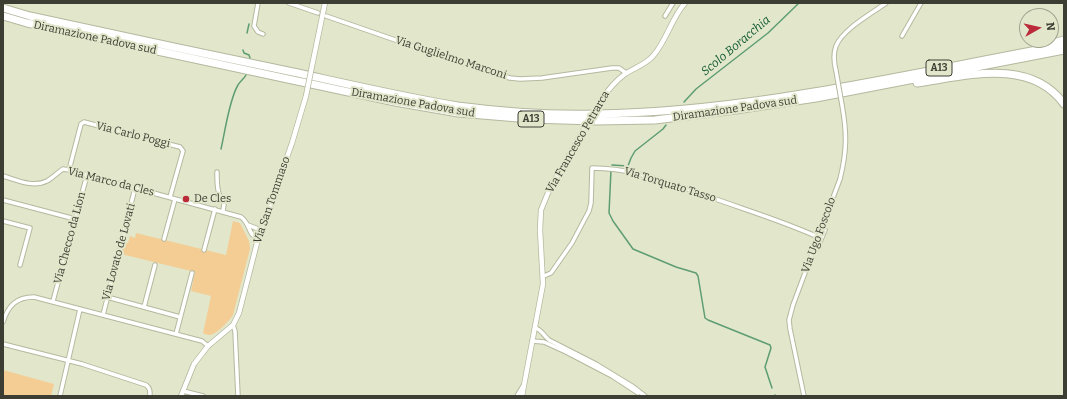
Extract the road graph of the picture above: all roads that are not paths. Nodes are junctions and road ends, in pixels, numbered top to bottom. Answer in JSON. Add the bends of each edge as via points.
{"nodes":[{"id":1,"x":258,"y":3,"type":"edge"},
{"id":2,"x":289,"y":3,"type":"edge"},
{"id":3,"x":325,"y":3,"type":"edge"},
{"id":4,"x":674,"y":3,"type":"edge"},
{"id":5,"x":685,"y":3,"type":"edge"},
{"id":6,"x":886,"y":3,"type":"edge"},
{"id":7,"x":921,"y":3,"type":"edge"},
{"id":8,"x":3,"y":8,"type":"edge"},
{"id":9,"x":318,"y":13,"type":"dead end"},
{"id":10,"x":3,"y":16,"type":"edge"},
{"id":11,"x":326,"y":16,"type":"dead end"},
{"id":12,"x":665,"y":16,"type":"dead end"},
{"id":13,"x":263,"y":34,"type":"dead end"},
{"id":14,"x":902,"y":36,"type":"dead end"},
{"id":15,"x":1064,"y":40,"type":"edge"},
{"id":16,"x":1064,"y":45,"type":"edge"},
{"id":17,"x":1064,"y":50,"type":"edge"},
{"id":18,"x":1021,"y":53,"type":"junction"},
{"id":19,"x":626,"y":73,"type":"junction"},
{"id":20,"x":866,"y":89,"type":"junction"},
{"id":21,"x":1064,"y":104,"type":"edge"},
{"id":22,"x":69,"y":170,"type":"junction"},
{"id":23,"x":217,"y":172,"type":"dead end"},
{"id":24,"x":87,"y":175,"type":"junction"},
{"id":25,"x":3,"y":176,"type":"edge"},
{"id":26,"x":135,"y":188,"type":"junction"},
{"id":27,"x":170,"y":198,"type":"junction"},
{"id":28,"x":175,"y":199,"type":"junction"},
{"id":29,"x":3,"y":200,"type":"edge"},
{"id":30,"x":215,"y":209,"type":"junction"},
{"id":31,"x":223,"y":211,"type":"junction"},
{"id":32,"x":75,"y":220,"type":"junction"},
{"id":33,"x":3,"y":221,"type":"edge"},
{"id":34,"x":248,"y":225,"type":"junction"},
{"id":35,"x":261,"y":230,"type":"junction"},
{"id":36,"x":825,"y":230,"type":"dead end"},
{"id":37,"x":818,"y":237,"type":"junction"},
{"id":38,"x":164,"y":239,"type":"dead end"},
{"id":39,"x":258,"y":239,"type":"junction"},
{"id":40,"x":814,"y":248,"type":"junction"},
{"id":41,"x":204,"y":250,"type":"dead end"},
{"id":42,"x":20,"y":265,"type":"dead end"},
{"id":43,"x":155,"y":265,"type":"dead end"},
{"id":44,"x":192,"y":273,"type":"dead end"},
{"id":45,"x":544,"y":276,"type":"junction"},
{"id":46,"x":107,"y":297,"type":"junction"},
{"id":47,"x":53,"y":301,"type":"junction"},
{"id":48,"x":144,"y":307,"type":"junction"},
{"id":49,"x":80,"y":309,"type":"junction"},
{"id":50,"x":4,"y":314,"type":"edge"},
{"id":51,"x":103,"y":315,"type":"junction"},
{"id":52,"x":180,"y":317,"type":"junction"},
{"id":53,"x":3,"y":322,"type":"edge"},
{"id":54,"x":233,"y":325,"type":"junction"},
{"id":55,"x":535,"y":328,"type":"junction"},
{"id":56,"x":176,"y":334,"type":"junction"},
{"id":57,"x":532,"y":341,"type":"junction"},
{"id":58,"x":3,"y":344,"type":"edge"},
{"id":59,"x":208,"y":346,"type":"junction"},
{"id":60,"x":68,"y":360,"type":"junction"},
{"id":61,"x":525,"y":383,"type":"junction"},
{"id":62,"x":182,"y":394,"type":"edge"},
{"id":63,"x":60,"y":396,"type":"edge"},
{"id":64,"x":150,"y":396,"type":"edge"},
{"id":65,"x":203,"y":396,"type":"edge"},
{"id":66,"x":238,"y":396,"type":"edge"},
{"id":67,"x":517,"y":396,"type":"edge"},
{"id":68,"x":522,"y":396,"type":"edge"},
{"id":69,"x":641,"y":396,"type":"edge"},
{"id":70,"x":645,"y":396,"type":"edge"},
{"id":71,"x":804,"y":396,"type":"edge"}],
"edges":[{"from":1,"to":13,"type":"street","via":[[254,26]]},
{"from":2,"to":9,"type":"street"},
{"from":3,"to":35,"type":"street","name":"Via San Tommaso","bridge":true,"via":[[306,96]]},
{"from":4,"to":12,"type":"street"},
{"from":5,"to":19,"type":"street","via":[[652,58]]},
{"from":6,"to":37,"type":"street","name":"Via Ugo Foscolo","bridge":true,"via":[[849,30],[836,46],[834,54],[846,139],[845,158],[840,179]]},
{"from":7,"to":14,"type":"street"},
{"from":8,"to":18,"type":"highway","name":"Diramazione Padova sud","number":"A13","via":[[396,95],[461,106],[528,112],[593,114],[695,109],[814,92]]},
{"from":10,"to":20,"type":"highway","name":"Diramazione Padova sud","number":"A13","via":[[395,102],[458,113],[530,119],[654,120]]},
{"from":11,"to":19,"type":"street","name":"Via Guglielmo Marconi","via":[[510,78],[542,78],[612,68],[619,68]]},
{"from":15,"to":18,"type":"highway"},
{"from":16,"to":18,"type":"highway","name":"Diramazione Padova sud","number":"A13"},
{"from":17,"to":20,"type":"highway","name":"Diramazione Padova sud","number":"A13"},
{"from":19,"to":45,"type":"street","name":"Via Francesco Petrarca","bridge":true,"via":[[612,84],[600,102],[550,188],[542,210],[540,230]]},
{"from":20,"to":21,"type":"highway","via":[[989,73],[1010,74],[1036,80],[1057,94]]},
{"from":22,"to":24,"type":"street","name":"Via Marco da Cles"},
{"from":22,"to":25,"type":"street","name":"Via Marco da Cles","via":[[63,170],[46,182],[38,184]]},
{"from":22,"to":27,"type":"street","name":"Via Carlo Poggi","via":[[81,124],[84,122],[180,147],[183,151]]},
{"from":23,"to":31,"type":"street","via":[[219,197],[224,204]]},
{"from":24,"to":26,"type":"street","name":"Via Marco da Cles"},
{"from":24,"to":32,"type":"street","name":"Via Checco da Lion"},
{"from":26,"to":27,"type":"street","name":"Via Marco da Cles"},
{"from":26,"to":46,"type":"street","name":"Via Lovato de Lovati"},
{"from":27,"to":28,"type":"street","name":"Via Marco da Cles"},
{"from":28,"to":30,"type":"street","name":"Via Marco da Cles"},
{"from":28,"to":38,"type":"street"},
{"from":29,"to":32,"type":"street"},
{"from":30,"to":31,"type":"street","name":"Via Marco da Cles"},
{"from":30,"to":41,"type":"street"},
{"from":31,"to":34,"type":"street","name":"Via Marco da Cles","via":[[241,217]]},
{"from":32,"to":47,"type":"street","name":"Via Checco da Lion"},
{"from":33,"to":42,"type":"street","via":[[30,228]]},
{"from":34,"to":35,"type":"street","name":"Via Marco da Cles"},
{"from":34,"to":39,"type":"street","name":"Via Marco da Cles"},
{"from":35,"to":39,"type":"street","name":"Via San Tommaso"},
{"from":36,"to":40,"type":"street","via":[[817,248]]},
{"from":37,"to":40,"type":"street","name":"Via Ugo Foscolo"},
{"from":37,"to":45,"type":"street","name":"Via Torquato Tasso","via":[[663,180],[630,171],[592,168],[589,211],[572,243],[551,273]]},
{"from":39,"to":54,"type":"street","name":"Via San Tommaso","via":[[239,313]]},
{"from":40,"to":71,"type":"street","name":"Via Ugo Foscolo","via":[[789,320]]},
{"from":43,"to":48,"type":"street"},
{"from":44,"to":52,"type":"street"},
{"from":45,"to":55,"type":"street","name":"Via Francesco Petrarca"},
{"from":46,"to":48,"type":"street"},
{"from":46,"to":51,"type":"street","name":"Via Lovato de Lovati"},
{"from":47,"to":49,"type":"street"},
{"from":47,"to":50,"type":"street","via":[[34,297],[20,298]]},
{"from":48,"to":52,"type":"street"},
{"from":49,"to":51,"type":"street"},
{"from":49,"to":60,"type":"street"},
{"from":50,"to":53,"type":"street"},
{"from":51,"to":56,"type":"street"},
{"from":52,"to":56,"type":"street"},
{"from":54,"to":59,"type":"street"},
{"from":54,"to":66,"type":"street","via":[[236,331]]},
{"from":55,"to":57,"type":"street","name":"Via Francesco Petrarca"},
{"from":55,"to":70,"type":"street","via":[[549,340],[596,364]]},
{"from":56,"to":59,"type":"street","via":[[202,341]]},
{"from":57,"to":61,"type":"street","name":"Via Francesco Petrarca"},
{"from":57,"to":69,"type":"street","via":[[544,342],[585,361]]},
{"from":58,"to":60,"type":"street"},
{"from":59,"to":62,"type":"street","via":[[194,364]]},
{"from":60,"to":63,"type":"street"},
{"from":60,"to":64,"type":"street","via":[[146,385],[149,387]]},
{"from":61,"to":67,"type":"street","name":"Via Francesco Petrarca"},
{"from":61,"to":68,"type":"street","name":"Via Francesco Petrarca"},
{"from":62,"to":65,"type":"street"}]}
